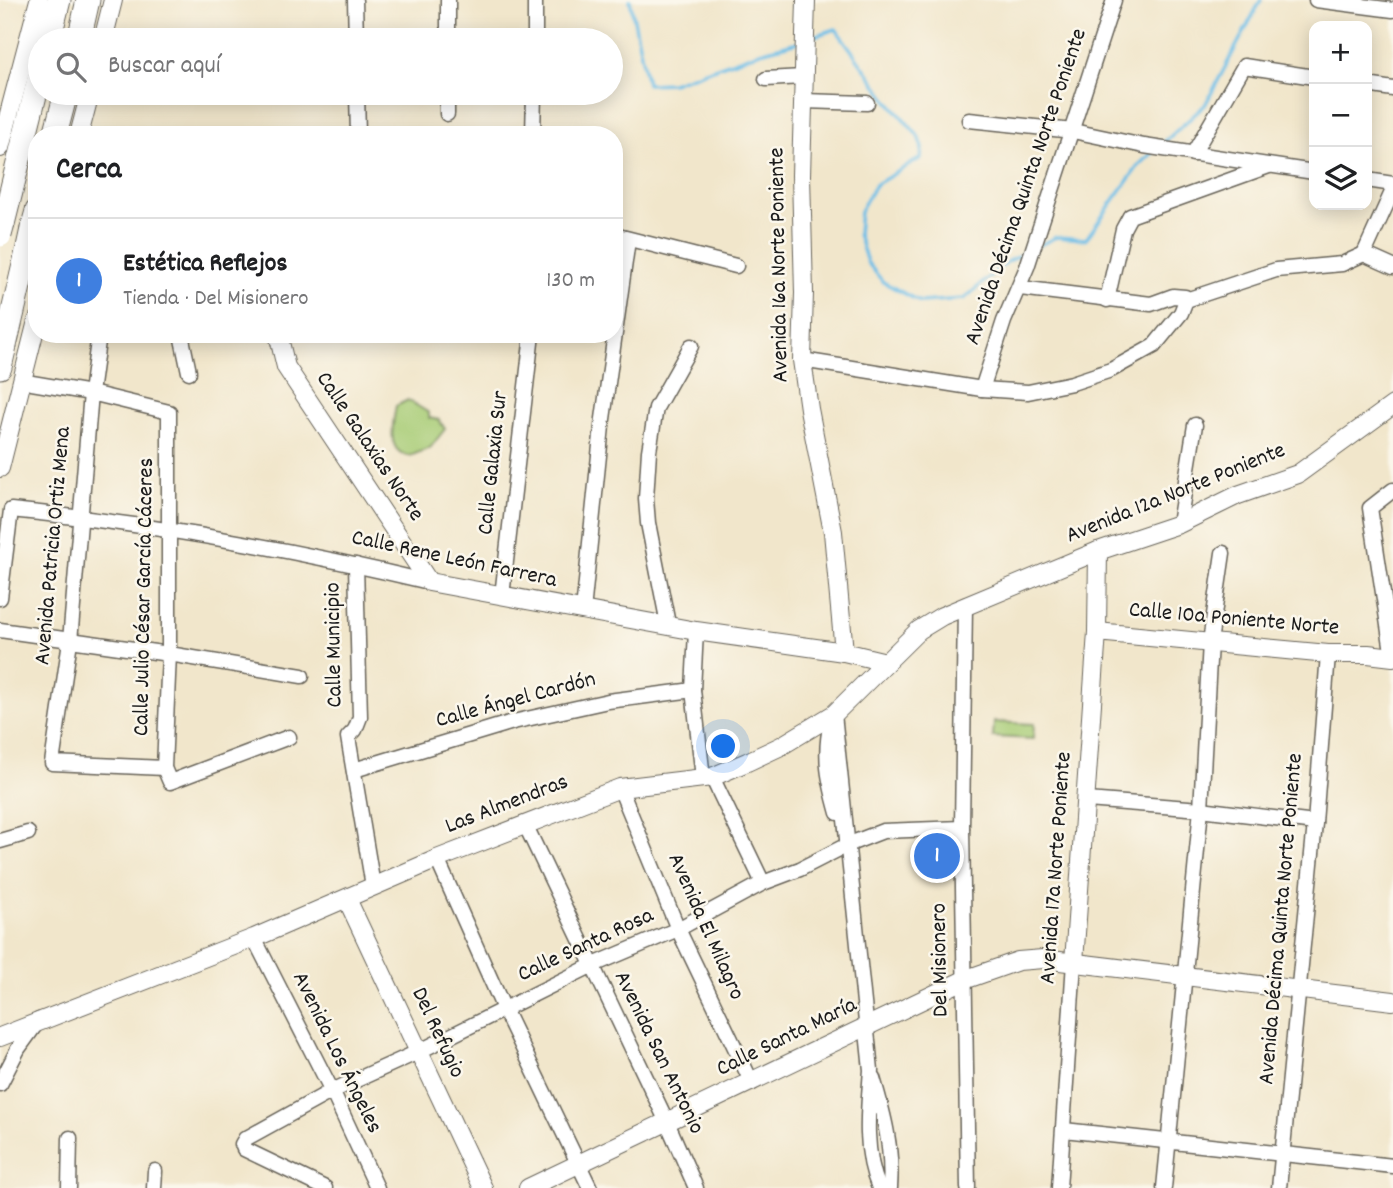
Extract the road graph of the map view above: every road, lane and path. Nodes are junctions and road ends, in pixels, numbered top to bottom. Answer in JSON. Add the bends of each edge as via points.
{"nodes":[{"id":1,"x":39,"y":0,"type":"edge"},
{"id":2,"x":59,"y":0,"type":"edge"},
{"id":3,"x":88,"y":0,"type":"edge"},
{"id":4,"x":113,"y":0,"type":"edge"},
{"id":5,"x":355,"y":0,"type":"edge"},
{"id":6,"x":448,"y":0,"type":"edge"},
{"id":7,"x":535,"y":0,"type":"edge"},
{"id":8,"x":806,"y":0,"type":"edge"},
{"id":9,"x":1114,"y":0,"type":"edge"},
{"id":10,"x":1316,"y":0,"type":"edge"},
{"id":11,"x":1393,"y":10,"type":"edge"},
{"id":12,"x":32,"y":28,"type":"edge"},
{"id":13,"x":52,"y":28,"type":"edge"},
{"id":14,"x":82,"y":28,"type":"edge"},
{"id":15,"x":106,"y":28,"type":"edge"},
{"id":16,"x":356,"y":28,"type":"edge"},
{"id":17,"x":448,"y":28,"type":"edge"},
{"id":18,"x":535,"y":28,"type":"edge"},
{"id":19,"x":28,"y":42,"type":"edge"},
{"id":20,"x":1309,"y":75,"type":"edge"},
{"id":21,"x":803,"y":77,"type":"junction"},
{"id":22,"x":766,"y":79,"type":"dead end"},
{"id":23,"x":1372,"y":86,"type":"edge"},
{"id":24,"x":1393,"y":89,"type":"edge"},
{"id":25,"x":803,"y":101,"type":"junction"},
{"id":26,"x":867,"y":103,"type":"dead end"},
{"id":27,"x":32,"y":105,"type":"edge"},
{"id":28,"x":63,"y":105,"type":"edge"},
{"id":29,"x":87,"y":105,"type":"edge"},
{"id":30,"x":357,"y":105,"type":"edge"},
{"id":31,"x":447,"y":105,"type":"edge"},
{"id":32,"x":534,"y":105,"type":"edge"},
{"id":33,"x":447,"y":114,"type":"dead end"},
{"id":34,"x":969,"y":120,"type":"dead end"},
{"id":35,"x":57,"y":126,"type":"edge"},
{"id":36,"x":81,"y":126,"type":"edge"},
{"id":37,"x":358,"y":126,"type":"edge"},
{"id":38,"x":533,"y":126,"type":"edge"},
{"id":39,"x":1073,"y":131,"type":"junction"},
{"id":40,"x":0,"y":148,"type":"edge"},
{"id":41,"x":1188,"y":153,"type":"junction"},
{"id":42,"x":1271,"y":165,"type":"junction"},
{"id":43,"x":1309,"y":171,"type":"edge"},
{"id":44,"x":1372,"y":181,"type":"edge"},
{"id":45,"x":1393,"y":184,"type":"edge"},
{"id":46,"x":1393,"y":190,"type":"edge"},
{"id":47,"x":1,"y":231,"type":"edge"},
{"id":48,"x":28,"y":233,"type":"edge"},
{"id":49,"x":623,"y":238,"type":"edge"},
{"id":50,"x":28,"y":253,"type":"edge"},
{"id":51,"x":1364,"y":254,"type":"junction"},
{"id":52,"x":736,"y":266,"type":"dead end"},
{"id":53,"x":1393,"y":267,"type":"edge"},
{"id":54,"x":1020,"y":288,"type":"junction"},
{"id":55,"x":1107,"y":300,"type":"junction"},
{"id":56,"x":1186,"y":300,"type":"junction"},
{"id":57,"x":31,"y":343,"type":"edge"},
{"id":58,"x":98,"y":343,"type":"edge"},
{"id":59,"x":183,"y":343,"type":"edge"},
{"id":60,"x":280,"y":343,"type":"edge"},
{"id":61,"x":531,"y":343,"type":"edge"},
{"id":62,"x":611,"y":343,"type":"edge"},
{"id":63,"x":691,"y":346,"type":"dead end"},
{"id":64,"x":802,"y":360,"type":"junction"},
{"id":65,"x":0,"y":367,"type":"edge"},
{"id":66,"x":189,"y":372,"type":"dead end"},
{"id":67,"x":32,"y":383,"type":"dead end"},
{"id":68,"x":982,"y":389,"type":"junction"},
{"id":69,"x":91,"y":393,"type":"junction"},
{"id":70,"x":1393,"y":405,"type":"edge"},
{"id":71,"x":1195,"y":425,"type":"dead end"},
{"id":72,"x":0,"y":468,"type":"edge"},
{"id":73,"x":1393,"y":490,"type":"edge"},
{"id":74,"x":81,"y":517,"type":"junction"},
{"id":75,"x":1178,"y":524,"type":"junction"},
{"id":76,"x":170,"y":529,"type":"junction"},
{"id":77,"x":1098,"y":551,"type":"junction"},
{"id":78,"x":1223,"y":553,"type":"dead end"},
{"id":79,"x":356,"y":565,"type":"junction"},
{"id":80,"x":429,"y":582,"type":"junction"},
{"id":81,"x":502,"y":596,"type":"junction"},
{"id":82,"x":0,"y":598,"type":"edge"},
{"id":83,"x":965,"y":605,"type":"junction"},
{"id":84,"x":583,"y":611,"type":"junction"},
{"id":85,"x":668,"y":624,"type":"junction"},
{"id":86,"x":0,"y":630,"type":"edge"},
{"id":87,"x":696,"y":631,"type":"junction"},
{"id":88,"x":1097,"y":632,"type":"junction"},
{"id":89,"x":70,"y":641,"type":"junction"},
{"id":90,"x":1210,"y":642,"type":"junction"},
{"id":91,"x":844,"y":652,"type":"junction"},
{"id":92,"x":1393,"y":653,"type":"edge"},
{"id":93,"x":169,"y":654,"type":"junction"},
{"id":94,"x":1328,"y":654,"type":"junction"},
{"id":95,"x":886,"y":662,"type":"junction"},
{"id":96,"x":302,"y":676,"type":"dead end"},
{"id":97,"x":693,"y":690,"type":"junction"},
{"id":98,"x":834,"y":714,"type":"junction"},
{"id":99,"x":289,"y":737,"type":"dead end"},
{"id":100,"x":354,"y":771,"type":"junction"},
{"id":101,"x":167,"y":775,"type":"junction"},
{"id":102,"x":707,"y":777,"type":"junction"},
{"id":103,"x":620,"y":788,"type":"junction"},
{"id":104,"x":1087,"y":800,"type":"junction"},
{"id":105,"x":1201,"y":809,"type":"junction"},
{"id":106,"x":1315,"y":823,"type":"junction"},
{"id":107,"x":525,"y":824,"type":"junction"},
{"id":108,"x":962,"y":828,"type":"junction"},
{"id":109,"x":29,"y":833,"type":"dead end"},
{"id":110,"x":0,"y":841,"type":"edge"},
{"id":111,"x":847,"y":845,"type":"junction"},
{"id":112,"x":437,"y":859,"type":"junction"},
{"id":113,"x":763,"y":883,"type":"junction"},
{"id":114,"x":373,"y":886,"type":"junction"},
{"id":115,"x":348,"y":899,"type":"junction"},
{"id":116,"x":678,"y":929,"type":"junction"},
{"id":117,"x":254,"y":938,"type":"junction"},
{"id":118,"x":1074,"y":962,"type":"junction"},
{"id":119,"x":592,"y":966,"type":"junction"},
{"id":120,"x":1185,"y":976,"type":"junction"},
{"id":121,"x":964,"y":980,"type":"junction"},
{"id":122,"x":1299,"y":990,"type":"junction"},
{"id":123,"x":1393,"y":1001,"type":"edge"},
{"id":124,"x":504,"y":1009,"type":"junction"},
{"id":125,"x":40,"y":1020,"type":"junction"},
{"id":126,"x":867,"y":1026,"type":"junction"},
{"id":127,"x":0,"y":1037,"type":"edge"},
{"id":128,"x":418,"y":1052,"type":"junction"},
{"id":129,"x":871,"y":1070,"type":"junction"},
{"id":130,"x":752,"y":1083,"type":"junction"},
{"id":131,"x":0,"y":1084,"type":"edge"},
{"id":132,"x":332,"y":1091,"type":"junction"},
{"id":133,"x":667,"y":1122,"type":"junction"},
{"id":134,"x":1064,"y":1130,"type":"junction"},
{"id":135,"x":70,"y":1138,"type":"dead end"},
{"id":136,"x":1170,"y":1142,"type":"junction"},
{"id":137,"x":1282,"y":1153,"type":"junction"},
{"id":138,"x":579,"y":1164,"type":"junction"},
{"id":139,"x":1393,"y":1166,"type":"edge"},
{"id":140,"x":155,"y":1171,"type":"dead end"},
{"id":141,"x":69,"y":1188,"type":"edge"},
{"id":142,"x":155,"y":1188,"type":"edge"},
{"id":143,"x":324,"y":1188,"type":"edge"},
{"id":144,"x":377,"y":1188,"type":"edge"},
{"id":145,"x":483,"y":1188,"type":"edge"},
{"id":146,"x":528,"y":1188,"type":"edge"},
{"id":147,"x":590,"y":1188,"type":"edge"},
{"id":148,"x":696,"y":1188,"type":"edge"},
{"id":149,"x":879,"y":1188,"type":"edge"},
{"id":150,"x":890,"y":1188,"type":"edge"},
{"id":151,"x":968,"y":1188,"type":"edge"},
{"id":152,"x":1059,"y":1188,"type":"edge"},
{"id":153,"x":1164,"y":1188,"type":"edge"},
{"id":154,"x":1279,"y":1188,"type":"edge"}],
"edges":[{"from":1,"to":12,"type":"street"},
{"from":2,"to":13,"type":"highway"},
{"from":3,"to":14,"type":"highway"},
{"from":4,"to":15,"type":"street"},
{"from":5,"to":16,"type":"street"},
{"from":6,"to":17,"type":"street"},
{"from":7,"to":18,"type":"street"},
{"from":8,"to":21,"type":"street","name":"Avenida 16a Norte Poniente"},
{"from":9,"to":39,"type":"street","name":"Avenida Décima Quinta Norte Poniente"},
{"from":10,"to":11,"type":"street"},
{"from":19,"to":40,"type":"street"},
{"from":20,"to":41,"type":"street","via":[[1244,66]]},
{"from":21,"to":22,"type":"street"},
{"from":21,"to":25,"type":"street","name":"Avenida 16a Norte Poniente"},
{"from":23,"to":24,"type":"street"},
{"from":25,"to":26,"type":"street"},
{"from":25,"to":64,"type":"street","name":"Avenida 16a Norte Poniente"},
{"from":27,"to":47,"type":"highway"},
{"from":28,"to":35,"type":"highway"},
{"from":29,"to":36,"type":"street"},
{"from":30,"to":37,"type":"street"},
{"from":31,"to":33,"type":"street"},
{"from":32,"to":38,"type":"street"},
{"from":34,"to":39,"type":"street"},
{"from":39,"to":41,"type":"street"},
{"from":39,"to":54,"type":"street","name":"Avenida Décima Quinta Norte Poniente"},
{"from":41,"to":42,"type":"street"},
{"from":42,"to":43,"type":"street"},
{"from":42,"to":55,"type":"street","via":[[1126,219]]},
{"from":44,"to":45,"type":"street"},
{"from":46,"to":51,"type":"street"},
{"from":47,"to":48,"type":"street"},
{"from":49,"to":52,"type":"street"},
{"from":50,"to":65,"type":"highway"},
{"from":51,"to":53,"type":"street"},
{"from":51,"to":56,"type":"street","via":[[1342,264],[1276,271]]},
{"from":54,"to":55,"type":"street"},
{"from":54,"to":68,"type":"street","name":"Avenida Décima Quinta Norte Poniente"},
{"from":55,"to":56,"type":"street","via":[[1151,304],[1181,296]]},
{"from":56,"to":68,"type":"street","via":[[1154,346],[1111,370],[1028,392]]},
{"from":57,"to":72,"type":"street"},
{"from":58,"to":69,"type":"street","name":"Avenida Patricia Ortiz Mena"},
{"from":59,"to":66,"type":"street"},
{"from":60,"to":80,"type":"street","name":"Calle Galaxias Norte","via":[[286,367]]},
{"from":61,"to":81,"type":"street","name":"Calle Galaxia Sur"},
{"from":62,"to":84,"type":"street"},
{"from":63,"to":85,"type":"street","via":[[656,408],[649,451],[648,523]]},
{"from":64,"to":68,"type":"street"},
{"from":64,"to":91,"type":"street","name":"Avenida 16a Norte Poniente","via":[[833,532]]},
{"from":67,"to":69,"type":"street"},
{"from":69,"to":74,"type":"street","name":"Avenida Patricia Ortiz Mena"},
{"from":69,"to":76,"type":"street","name":"Calle Julio César García Cáceres","via":[[169,412]]},
{"from":70,"to":75,"type":"street","name":"Avenida 12a Norte Poniente","via":[[1298,474],[1238,495]]},
{"from":71,"to":75,"type":"street"},
{"from":73,"to":92,"type":"street","via":[[1370,508]]},
{"from":74,"to":76,"type":"street","name":"Calle Rene León Farrera"},
{"from":74,"to":82,"type":"street","name":"Calle Rene León Farrera","via":[[11,510]]},
{"from":74,"to":89,"type":"street","name":"Avenida Patricia Ortiz Mena"},
{"from":75,"to":77,"type":"street","name":"Avenida 12a Norte Poniente"},
{"from":76,"to":79,"type":"street","name":"Calle Rene León Farrera"},
{"from":76,"to":93,"type":"street","name":"Calle Julio César García Cáceres"},
{"from":77,"to":83,"type":"street","name":"Avenida 12a Norte Poniente"},
{"from":77,"to":88,"type":"street","name":"Avenida 17a Norte Poniente"},
{"from":78,"to":90,"type":"street"},
{"from":79,"to":80,"type":"street","name":"Calle Rene León Farrera"},
{"from":79,"to":100,"type":"street","name":"Calle Municipio","via":[[360,717],[348,737]]},
{"from":80,"to":81,"type":"street","name":"Calle Rene León Farrera"},
{"from":81,"to":84,"type":"street","name":"Calle Rene León Farrera"},
{"from":83,"to":95,"type":"street","name":"Las Almendras","via":[[919,630]]},
{"from":83,"to":108,"type":"street","name":"Del Misionero"},
{"from":84,"to":85,"type":"street","name":"Calle Rene León Farrera"},
{"from":85,"to":87,"type":"street","name":"Calle Rene León Farrera"},
{"from":86,"to":89,"type":"street"},
{"from":87,"to":91,"type":"street","name":"Calle Rene León Farrera"},
{"from":87,"to":97,"type":"street"},
{"from":88,"to":90,"type":"street","name":"Calle 10a Poniente Norte"},
{"from":88,"to":104,"type":"street","name":"Avenida 17a Norte Poniente"},
{"from":89,"to":93,"type":"street"},
{"from":89,"to":101,"type":"street","name":"Avenida Patricia Ortiz Mena","via":[[52,763]]},
{"from":90,"to":94,"type":"street","name":"Calle 10a Poniente Norte"},
{"from":90,"to":105,"type":"street"},
{"from":91,"to":95,"type":"street","name":"Calle Rene León Farrera"},
{"from":92,"to":94,"type":"street","name":"Calle 10a Poniente Norte"},
{"from":93,"to":96,"type":"street"},
{"from":93,"to":101,"type":"street","name":"Calle Julio César García Cáceres"},
{"from":94,"to":106,"type":"street","name":"Avenida Décima Quinta Norte Poniente"},
{"from":95,"to":98,"type":"street","name":"Las Almendras"},
{"from":97,"to":100,"type":"street","name":"Calle Ángel Cardón","via":[[608,701],[513,722]]},
{"from":97,"to":102,"type":"street"},
{"from":98,"to":102,"type":"street","name":"Las Almendras","via":[[780,746]]},
{"from":98,"to":111,"type":"street","via":[[827,742],[827,774]]},
{"from":99,"to":101,"type":"street"},
{"from":100,"to":114,"type":"street","name":"Calle Municipio"},
{"from":102,"to":103,"type":"street","name":"Las Almendras"},
{"from":102,"to":113,"type":"street"},
{"from":103,"to":107,"type":"street","name":"Las Almendras"},
{"from":103,"to":116,"type":"street","name":"Avenida El Milagro"},
{"from":104,"to":105,"type":"street"},
{"from":104,"to":118,"type":"street","name":"Avenida 17a Norte Poniente"},
{"from":105,"to":106,"type":"street"},
{"from":105,"to":120,"type":"street"},
{"from":106,"to":122,"type":"street","name":"Avenida Décima Quinta Norte Poniente"},
{"from":107,"to":112,"type":"street","name":"Las Almendras"},
{"from":107,"to":119,"type":"street","name":"Avenida San Antonio"},
{"from":108,"to":111,"type":"street","name":"Calle Santa Rosa","via":[[883,831]]},
{"from":108,"to":121,"type":"street","name":"Del Misionero"},
{"from":109,"to":110,"type":"street"},
{"from":111,"to":113,"type":"street","name":"Calle Santa Rosa"},
{"from":111,"to":126,"type":"street"},
{"from":112,"to":114,"type":"street","name":"Las Almendras"},
{"from":112,"to":124,"type":"street"},
{"from":113,"to":116,"type":"street","name":"Calle Santa Rosa"},
{"from":114,"to":115,"type":"street","name":"Las Almendras"},
{"from":115,"to":117,"type":"street","name":"Las Almendras"},
{"from":115,"to":128,"type":"street","name":"Del Refugio"},
{"from":116,"to":119,"type":"street","name":"Calle Santa Rosa"},
{"from":116,"to":130,"type":"street","name":"Avenida El Milagro"},
{"from":117,"to":125,"type":"street","name":"Las Almendras"},
{"from":117,"to":132,"type":"street","name":"Avenida Los Ángeles"},
{"from":118,"to":120,"type":"street","name":"Calle Santa María"},
{"from":118,"to":121,"type":"street","name":"Calle Santa María","via":[[1018,961]]},
{"from":118,"to":134,"type":"street","name":"Avenida 17a Norte Poniente"},
{"from":119,"to":124,"type":"street","name":"Calle Santa Rosa"},
{"from":119,"to":133,"type":"street","name":"Avenida San Antonio"},
{"from":120,"to":122,"type":"street","name":"Calle Santa María"},
{"from":120,"to":136,"type":"street"},
{"from":121,"to":126,"type":"street","name":"Calle Santa María"},
{"from":121,"to":151,"type":"street","name":"Del Misionero"},
{"from":122,"to":123,"type":"street","name":"Calle Santa María"},
{"from":122,"to":137,"type":"street","name":"Avenida Décima Quinta Norte Poniente"},
{"from":124,"to":128,"type":"street","name":"Calle Santa Rosa"},
{"from":124,"to":138,"type":"street"},
{"from":125,"to":127,"type":"street","name":"Las Almendras"},
{"from":125,"to":131,"type":"street"},
{"from":126,"to":129,"type":"street"},
{"from":126,"to":130,"type":"street","name":"Calle Santa María"},
{"from":128,"to":132,"type":"street","name":"Calle Santa Rosa"},
{"from":128,"to":145,"type":"street","name":"Del Refugio"},
{"from":129,"to":149,"type":"street","via":[[866,1122]]},
{"from":129,"to":150,"type":"street","via":[[887,1128]]},
{"from":130,"to":133,"type":"street","name":"Calle Santa María"},
{"from":132,"to":143,"type":"street","name":"Calle Santa Rosa","via":[[242,1144]]},
{"from":132,"to":144,"type":"street","name":"Avenida Los Ángeles"},
{"from":133,"to":138,"type":"street","name":"Calle Santa María"},
{"from":133,"to":148,"type":"street","name":"Avenida San Antonio"},
{"from":134,"to":136,"type":"street"},
{"from":134,"to":152,"type":"street","name":"Avenida 17a Norte Poniente"},
{"from":135,"to":141,"type":"street"},
{"from":136,"to":137,"type":"street"},
{"from":136,"to":153,"type":"street"},
{"from":137,"to":139,"type":"street"},
{"from":137,"to":154,"type":"street","name":"Avenida Décima Quinta Norte Poniente"},
{"from":138,"to":146,"type":"street","name":"Calle Santa María"},
{"from":138,"to":147,"type":"street"},
{"from":140,"to":142,"type":"street"}]}
